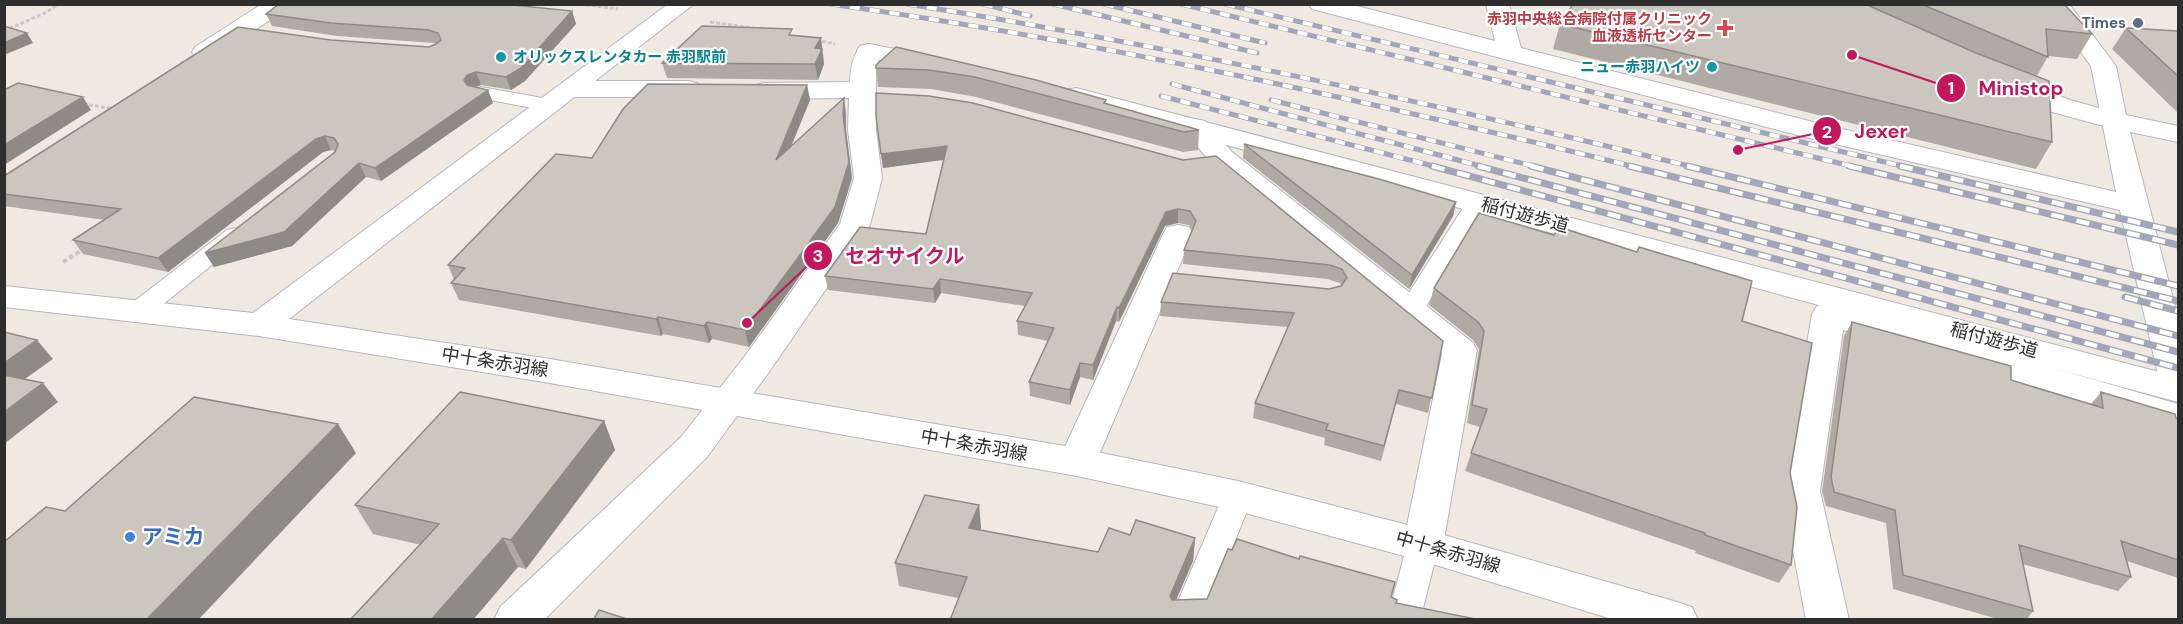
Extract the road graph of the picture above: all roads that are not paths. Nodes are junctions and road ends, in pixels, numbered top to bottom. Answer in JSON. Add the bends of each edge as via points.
{"nodes":[{"id":1,"x":279,"y":4,"type":"edge"},
{"id":2,"x":683,"y":4,"type":"edge"},
{"id":3,"x":1320,"y":4,"type":"edge"},
{"id":4,"x":1497,"y":4,"type":"edge"},
{"id":5,"x":2057,"y":4,"type":"edge"},
{"id":6,"x":1510,"y":53,"type":"junction"},
{"id":7,"x":182,"y":67,"type":"edge"},
{"id":8,"x":961,"y":69,"type":"edge"},
{"id":9,"x":1991,"y":79,"type":"edge"},
{"id":10,"x":571,"y":89,"type":"junction"},
{"id":11,"x":710,"y":90,"type":"edge"},
{"id":12,"x":743,"y":90,"type":"edge"},
{"id":13,"x":1050,"y":90,"type":"edge"},
{"id":14,"x":481,"y":93,"type":"edge"},
{"id":15,"x":870,"y":95,"type":"junction"},
{"id":16,"x":548,"y":105,"type":"junction"},
{"id":17,"x":2115,"y":121,"type":"junction"},
{"id":18,"x":1195,"y":127,"type":"junction"},
{"id":19,"x":2178,"y":134,"type":"edge"},
{"id":20,"x":1478,"y":202,"type":"junction"},
{"id":21,"x":2135,"y":205,"type":"junction"},
{"id":22,"x":256,"y":218,"type":"edge"},
{"id":23,"x":1178,"y":234,"type":"dead end"},
{"id":24,"x":1159,"y":273,"type":"junction"},
{"id":25,"x":1192,"y":277,"type":"edge"},
{"id":26,"x":4,"y":296,"type":"edge"},
{"id":27,"x":1411,"y":310,"type":"junction"},
{"id":28,"x":137,"y":312,"type":"junction"},
{"id":29,"x":259,"y":325,"type":"junction"},
{"id":30,"x":2178,"y":383,"type":"edge"},
{"id":31,"x":2178,"y":390,"type":"edge"},
{"id":32,"x":729,"y":403,"type":"junction"},
{"id":33,"x":2178,"y":417,"type":"edge"},
{"id":34,"x":1077,"y":462,"type":"junction"},
{"id":35,"x":1238,"y":496,"type":"junction"},
{"id":36,"x":1423,"y":545,"type":"junction"},
{"id":37,"x":515,"y":620,"type":"edge"},
{"id":38,"x":1186,"y":620,"type":"edge"},
{"id":39,"x":1403,"y":620,"type":"edge"},
{"id":40,"x":1677,"y":620,"type":"edge"},
{"id":41,"x":1828,"y":620,"type":"edge"}],
"edges":[{"from":1,"to":7,"type":"street","via":[[250,32]]},
{"from":2,"to":10,"type":"street"},
{"from":3,"to":6,"type":"street"},
{"from":4,"to":6,"type":"street"},
{"from":5,"to":17,"type":"street","via":[[2103,66]]},
{"from":6,"to":21,"type":"street","via":[[1819,132]]},
{"from":8,"to":15,"type":"street","via":[[868,51],[863,69]]},
{"from":9,"to":17,"type":"street","via":[[2061,106]]},
{"from":10,"to":11,"type":"street"},
{"from":10,"to":16,"type":"street"},
{"from":12,"to":15,"type":"street"},
{"from":13,"to":18,"type":"street","name":"稲付遊歩道"},
{"from":14,"to":16,"type":"lane"},
{"from":15,"to":32,"type":"street","via":[[862,130],[868,178],[855,225]]},
{"from":16,"to":29,"type":"street"},
{"from":17,"to":19,"type":"street"},
{"from":17,"to":21,"type":"street"},
{"from":18,"to":20,"type":"street","name":"稲付遊歩道"},
{"from":18,"to":27,"type":"street","via":[[1207,160]]},
{"from":20,"to":27,"type":"lane"},
{"from":20,"to":31,"type":"street","name":"稲付遊歩道"},
{"from":21,"to":30,"type":"street"},
{"from":22,"to":28,"type":"lane"},
{"from":23,"to":24,"type":"street"},
{"from":24,"to":25,"type":"street"},
{"from":24,"to":34,"type":"street"},
{"from":26,"to":28,"type":"street","name":"中十条赤羽線"},
{"from":27,"to":36,"type":"street","via":[[1460,350]]},
{"from":28,"to":29,"type":"street","name":"中十条赤羽線"},
{"from":29,"to":32,"type":"street","name":"中十条赤羽線"},
{"from":32,"to":34,"type":"street","name":"中十条赤羽線"},
{"from":32,"to":37,"type":"street","via":[[686,455]]},
{"from":33,"to":41,"type":"street","via":[[1829,314],[1801,491]]},
{"from":34,"to":35,"type":"street","name":"中十条赤羽線"},
{"from":35,"to":36,"type":"street","name":"中十条赤羽線"},
{"from":35,"to":38,"type":"lane"},
{"from":36,"to":39,"type":"lane"},
{"from":36,"to":40,"type":"street","name":"中十条赤羽線"}]}
